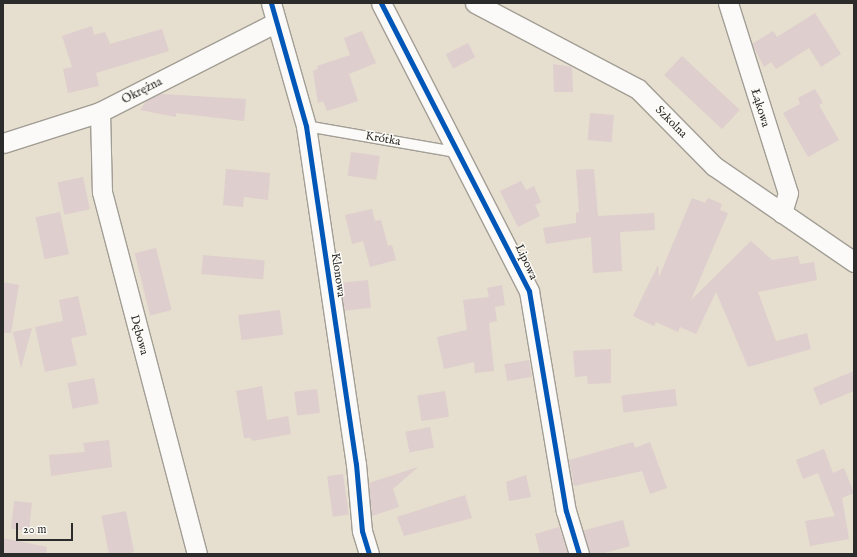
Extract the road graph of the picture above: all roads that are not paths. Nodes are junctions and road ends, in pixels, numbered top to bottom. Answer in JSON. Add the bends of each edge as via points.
{"nodes":[{"id":1,"x":271,"y":3,"type":"edge"},
{"id":2,"x":381,"y":3,"type":"edge"},
{"id":3,"x":475,"y":3,"type":"edge"},
{"id":4,"x":728,"y":3,"type":"edge"},
{"id":5,"x":275,"y":23,"type":"junction"},
{"id":6,"x":100,"y":112,"type":"junction"},
{"id":7,"x":306,"y":126,"type":"junction"},
{"id":8,"x":3,"y":143,"type":"edge"},
{"id":9,"x":460,"y":153,"type":"junction"},
{"id":10,"x":782,"y":213,"type":"junction"},
{"id":11,"x":854,"y":262,"type":"edge"},
{"id":12,"x":197,"y":554,"type":"edge"},
{"id":13,"x":369,"y":554,"type":"edge"},
{"id":14,"x":579,"y":554,"type":"edge"}],
"edges":[{"from":1,"to":5,"type":"street","name":"Klonowa"},
{"from":2,"to":9,"type":"street","name":"Lipowa"},
{"from":3,"to":10,"type":"street","name":"Szkolna","via":[[638,89],[714,166]]},
{"from":4,"to":10,"type":"street","name":"Łąkowa","via":[[788,193]]},
{"from":5,"to":6,"type":"street","name":"Okrężna"},
{"from":5,"to":7,"type":"street","name":"Klonowa"},
{"from":6,"to":8,"type":"street","name":"Okrężna"},
{"from":6,"to":12,"type":"street","name":"Dębowa","via":[[102,192]]},
{"from":7,"to":9,"type":"lane","name":"Krótka"},
{"from":7,"to":13,"type":"street","name":"Klonowa","via":[[356,464],[362,531]]},
{"from":9,"to":14,"type":"street","name":"Lipowa","via":[[529,291],[566,511]]},
{"from":10,"to":11,"type":"street","name":"Szkolna"}]}
